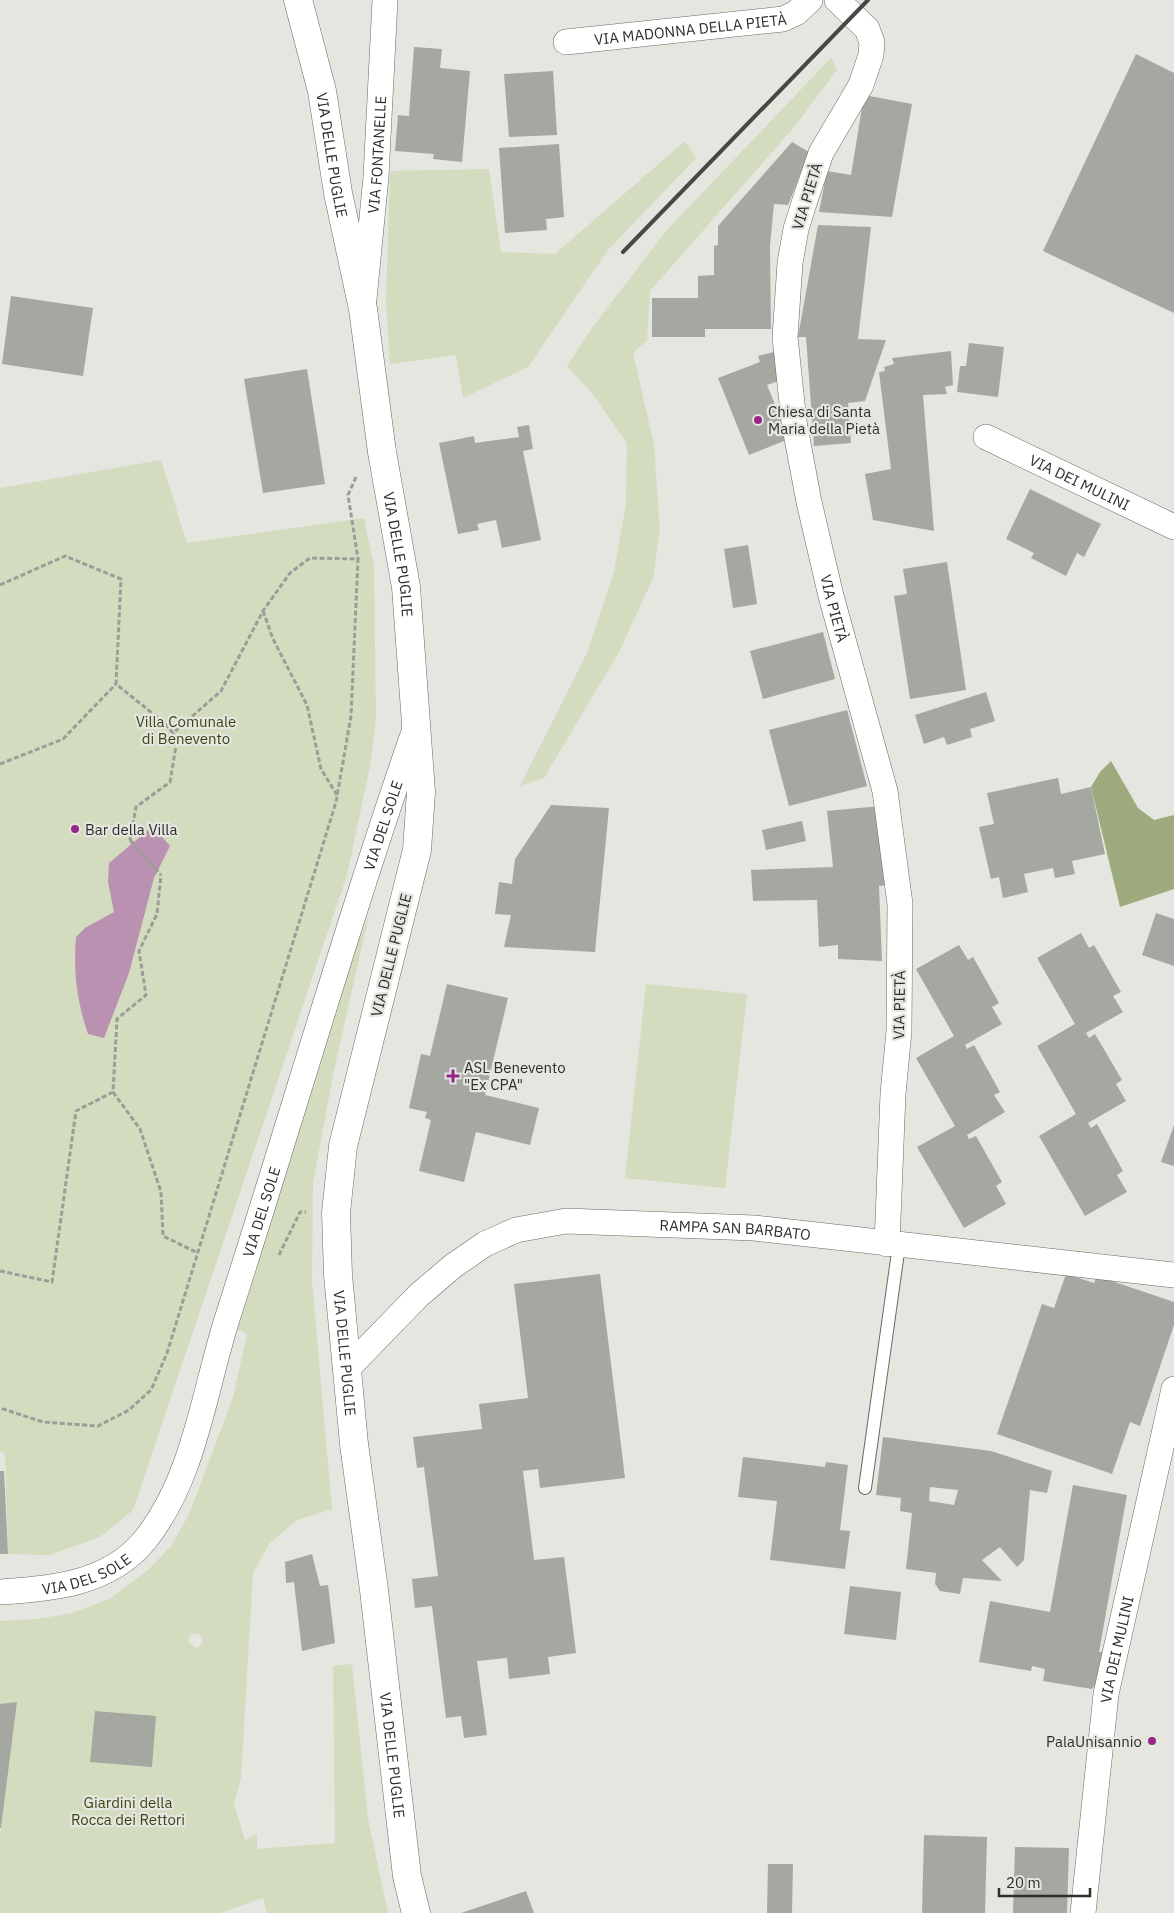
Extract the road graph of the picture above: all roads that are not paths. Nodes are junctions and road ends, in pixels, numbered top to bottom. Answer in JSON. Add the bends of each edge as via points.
{"nodes":[{"id":1,"x":298,"y":0,"type":"edge"},
{"id":2,"x":385,"y":0,"type":"edge"},
{"id":3,"x":810,"y":0,"type":"edge"},
{"id":4,"x":837,"y":0,"type":"edge"},
{"id":5,"x":566,"y":42,"type":"dead end"},
{"id":6,"x":363,"y":309,"type":"junction"},
{"id":7,"x":986,"y":437,"type":"dead end"},
{"id":8,"x":1174,"y":527,"type":"edge"},
{"id":9,"x":416,"y":726,"type":"junction"},
{"id":10,"x":893,"y":1245,"type":"junction"},
{"id":11,"x":1174,"y":1275,"type":"edge"},
{"id":12,"x":347,"y":1369,"type":"junction"},
{"id":13,"x":1174,"y":1389,"type":"edge"},
{"id":14,"x":865,"y":1488,"type":"dead end"},
{"id":15,"x":0,"y":1592,"type":"edge"},
{"id":16,"x":416,"y":1913,"type":"edge"},
{"id":17,"x":1083,"y":1913,"type":"edge"}],
"edges":[{"from":1,"to":6,"type":"street","name":"VIA DELLE PUGLIE","via":[[322,91],[338,193]]},
{"from":2,"to":6,"type":"street","name":"VIA FONTANELLE","via":[[376,177]]},
{"from":3,"to":5,"type":"street","name":"VIA MADONNA DELLA PIETÀ","via":[[796,13],[783,19]]},
{"from":4,"to":10,"type":"street","name":"VIA PIETÀ","via":[[867,29],[872,42],[871,55],[861,85],[821,153],[800,215],[790,263],[785,338],[794,422],[809,502],[831,596],[885,791],[900,904],[899,1031],[893,1094]]},
{"from":6,"to":9,"type":"street","name":"VIA DELLE PUGLIE","via":[[382,452],[406,587]]},
{"from":7,"to":8,"type":"street","name":"VIA DEI MULINI"},
{"from":9,"to":12,"type":"street","name":"VIA DELLE PUGLIE","via":[[421,792],[417,850],[343,1146],[336,1213]]},
{"from":9,"to":15,"type":"street","name":"VIA DEL SOLE","via":[[377,836],[178,1483],[158,1522],[143,1542],[120,1562],[84,1581],[46,1589]]},
{"from":10,"to":11,"type":"street","name":"RAMPA SAN BARBATO"},
{"from":10,"to":12,"type":"street","name":"RAMPA SAN BARBATO","via":[[754,1228],[639,1223],[566,1221],[516,1230],[484,1244],[453,1266],[395,1318]]},
{"from":10,"to":14,"type":"lane"},
{"from":12,"to":16,"type":"street","name":"VIA DELLE PUGLIE","via":[[407,1876]]},
{"from":13,"to":17,"type":"street","name":"VIA DEI MULINI","via":[[1106,1694]]}]}
